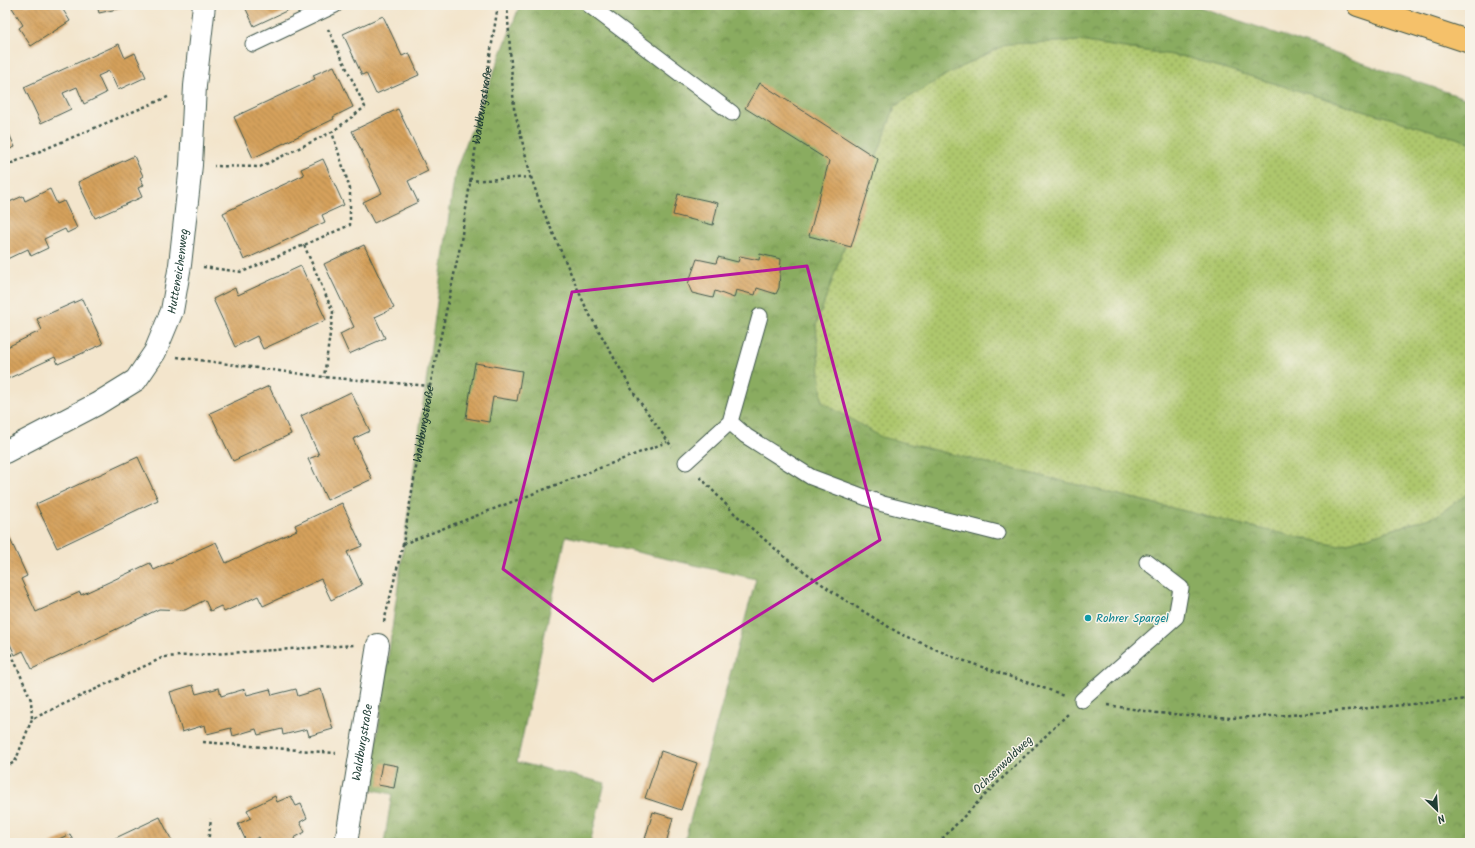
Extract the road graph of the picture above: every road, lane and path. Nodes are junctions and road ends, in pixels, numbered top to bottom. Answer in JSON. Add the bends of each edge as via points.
{"nodes":[{"id":1,"x":204,"y":5,"type":"edge"},
{"id":2,"x":335,"y":5,"type":"edge"},
{"id":3,"x":498,"y":5,"type":"edge"},
{"id":4,"x":589,"y":5,"type":"edge"},
{"id":5,"x":1358,"y":5,"type":"edge"},
{"id":6,"x":327,"y":28,"type":"dead end"},
{"id":7,"x":1470,"y":42,"type":"edge"},
{"id":8,"x":253,"y":44,"type":"dead end"},
{"id":9,"x":195,"y":86,"type":"junction"},
{"id":10,"x":732,"y":113,"type":"dead end"},
{"id":11,"x":332,"y":132,"type":"junction"},
{"id":12,"x":191,"y":165,"type":"junction"},
{"id":13,"x":5,"y":166,"type":"edge"},
{"id":14,"x":531,"y":177,"type":"dead end"},
{"id":15,"x":469,"y":181,"type":"junction"},
{"id":16,"x":304,"y":245,"type":"junction"},
{"id":17,"x":180,"y":265,"type":"junction"},
{"id":18,"x":760,"y":316,"type":"dead end"},
{"id":19,"x":155,"y":352,"type":"junction"},
{"id":20,"x":324,"y":377,"type":"junction"},
{"id":21,"x":430,"y":386,"type":"junction"},
{"id":22,"x":730,"y":422,"type":"junction"},
{"id":23,"x":667,"y":442,"type":"dead end"},
{"id":24,"x":5,"y":452,"type":"edge"},
{"id":25,"x":686,"y":462,"type":"dead end"},
{"id":26,"x":998,"y":533,"type":"dead end"},
{"id":27,"x":403,"y":544,"type":"junction"},
{"id":28,"x":1147,"y":562,"type":"dead end"},
{"id":29,"x":378,"y":645,"type":"junction"},
{"id":30,"x":5,"y":651,"type":"edge"},
{"id":31,"x":1082,"y":700,"type":"joint"},
{"id":32,"x":32,"y":719,"type":"junction"},
{"id":33,"x":203,"y":742,"type":"dead end"},
{"id":34,"x":360,"y":755,"type":"junction"},
{"id":35,"x":5,"y":767,"type":"edge"},
{"id":36,"x":211,"y":820,"type":"dead end"},
{"id":37,"x":208,"y":843,"type":"edge"},
{"id":38,"x":346,"y":843,"type":"edge"},
{"id":39,"x":938,"y":843,"type":"edge"}],
"edges":[{"from":1,"to":9,"type":"street","name":"Hutteneichenweg"},
{"from":2,"to":8,"type":"lane"},
{"from":3,"to":15,"type":"path","name":"Waldburgstraße"},
{"from":4,"to":10,"type":"lane"},
{"from":5,"to":7,"type":"highway"},
{"from":6,"to":11,"type":"path","via":[[365,107]]},
{"from":9,"to":12,"type":"street","name":"Hutteneichenweg"},
{"from":9,"to":13,"type":"path"},
{"from":11,"to":12,"type":"path","via":[[260,167]]},
{"from":11,"to":16,"type":"path","via":[[350,189],[350,225]]},
{"from":12,"to":17,"type":"street","name":"Hutteneichenweg"},
{"from":14,"to":15,"type":"path"},
{"from":15,"to":21,"type":"path","name":"Waldburgstraße","via":[[460,247]]},
{"from":16,"to":17,"type":"path","via":[[242,272]]},
{"from":16,"to":20,"type":"path","via":[[333,312]]},
{"from":17,"to":19,"type":"street","name":"Hutteneichenweg","via":[[172,311]]},
{"from":18,"to":22,"type":"lane"},
{"from":19,"to":20,"type":"path"},
{"from":19,"to":24,"type":"street","name":"Hutteneichenweg","via":[[136,380],[97,404]]},
{"from":20,"to":21,"type":"path"},
{"from":21,"to":27,"type":"path","name":"Waldburgstraße"},
{"from":22,"to":25,"type":"lane"},
{"from":22,"to":26,"type":"lane","via":[[746,436],[811,477],[884,504]]},
{"from":23,"to":27,"type":"path"},
{"from":27,"to":29,"type":"path","name":"Waldburgstraße"},
{"from":28,"to":31,"type":"lane","via":[[1181,588],[1176,617]]},
{"from":29,"to":32,"type":"path","via":[[164,657]]},
{"from":29,"to":34,"type":"street","name":"Waldburgstraße"},
{"from":30,"to":32,"type":"path","via":[[12,655],[32,700]]},
{"from":31,"to":39,"type":"path","name":"Ochsenwaldweg"},
{"from":32,"to":35,"type":"path","via":[[15,762]]},
{"from":33,"to":34,"type":"path"},
{"from":34,"to":38,"type":"street","name":"Waldburgstraße"},
{"from":36,"to":37,"type":"path"}]}
